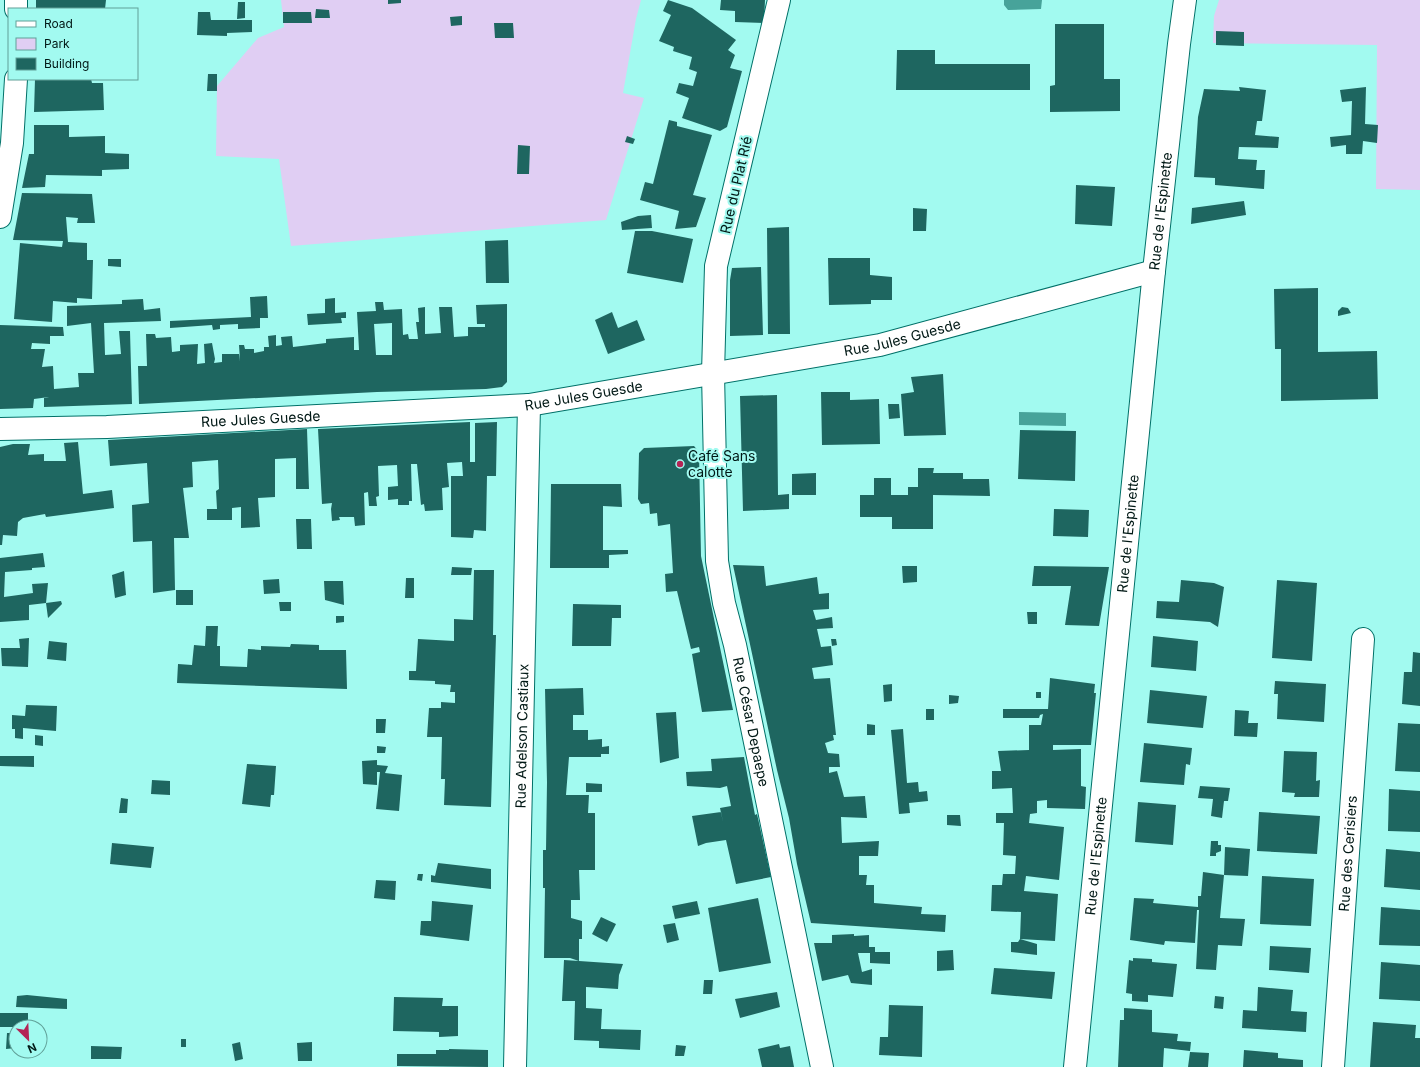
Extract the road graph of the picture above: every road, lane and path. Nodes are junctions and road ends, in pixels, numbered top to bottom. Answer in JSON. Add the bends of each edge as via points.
{"nodes":[{"id":1,"x":779,"y":0,"type":"edge"},
{"id":2,"x":1185,"y":0,"type":"edge"},
{"id":3,"x":16,"y":80,"type":"edge"},
{"id":4,"x":0,"y":217,"type":"edge"},
{"id":5,"x":1154,"y":272,"type":"junction"},
{"id":6,"x":713,"y":373,"type":"junction"},
{"id":7,"x":529,"y":405,"type":"junction"},
{"id":8,"x":0,"y":429,"type":"edge"},
{"id":9,"x":1363,"y":639,"type":"dead end"},
{"id":10,"x":515,"y":1067,"type":"edge"},
{"id":11,"x":822,"y":1067,"type":"edge"},
{"id":12,"x":1075,"y":1067,"type":"edge"},
{"id":13,"x":1333,"y":1067,"type":"edge"}],
"edges":[{"from":1,"to":6,"type":"street","name":"Rue du Plat Rié","via":[[716,266]]},
{"from":2,"to":5,"type":"street","name":"Rue de l'Espinette"},
{"from":3,"to":4,"type":"street","via":[[12,143]]},
{"from":5,"to":6,"type":"street","name":"Rue Jules Guesde","via":[[880,345]]},
{"from":5,"to":12,"type":"street","name":"Rue de l'Espinette"},
{"from":6,"to":7,"type":"street","name":"Rue Jules Guesde"},
{"from":6,"to":11,"type":"street","name":"Rue César Depaepe","via":[[717,561]]},
{"from":7,"to":8,"type":"street","name":"Rue Jules Guesde","via":[[107,427]]},
{"from":7,"to":10,"type":"street","name":"Rue Adelson Castiaux"},
{"from":9,"to":13,"type":"street","name":"Rue des Cerisiers"}]}
